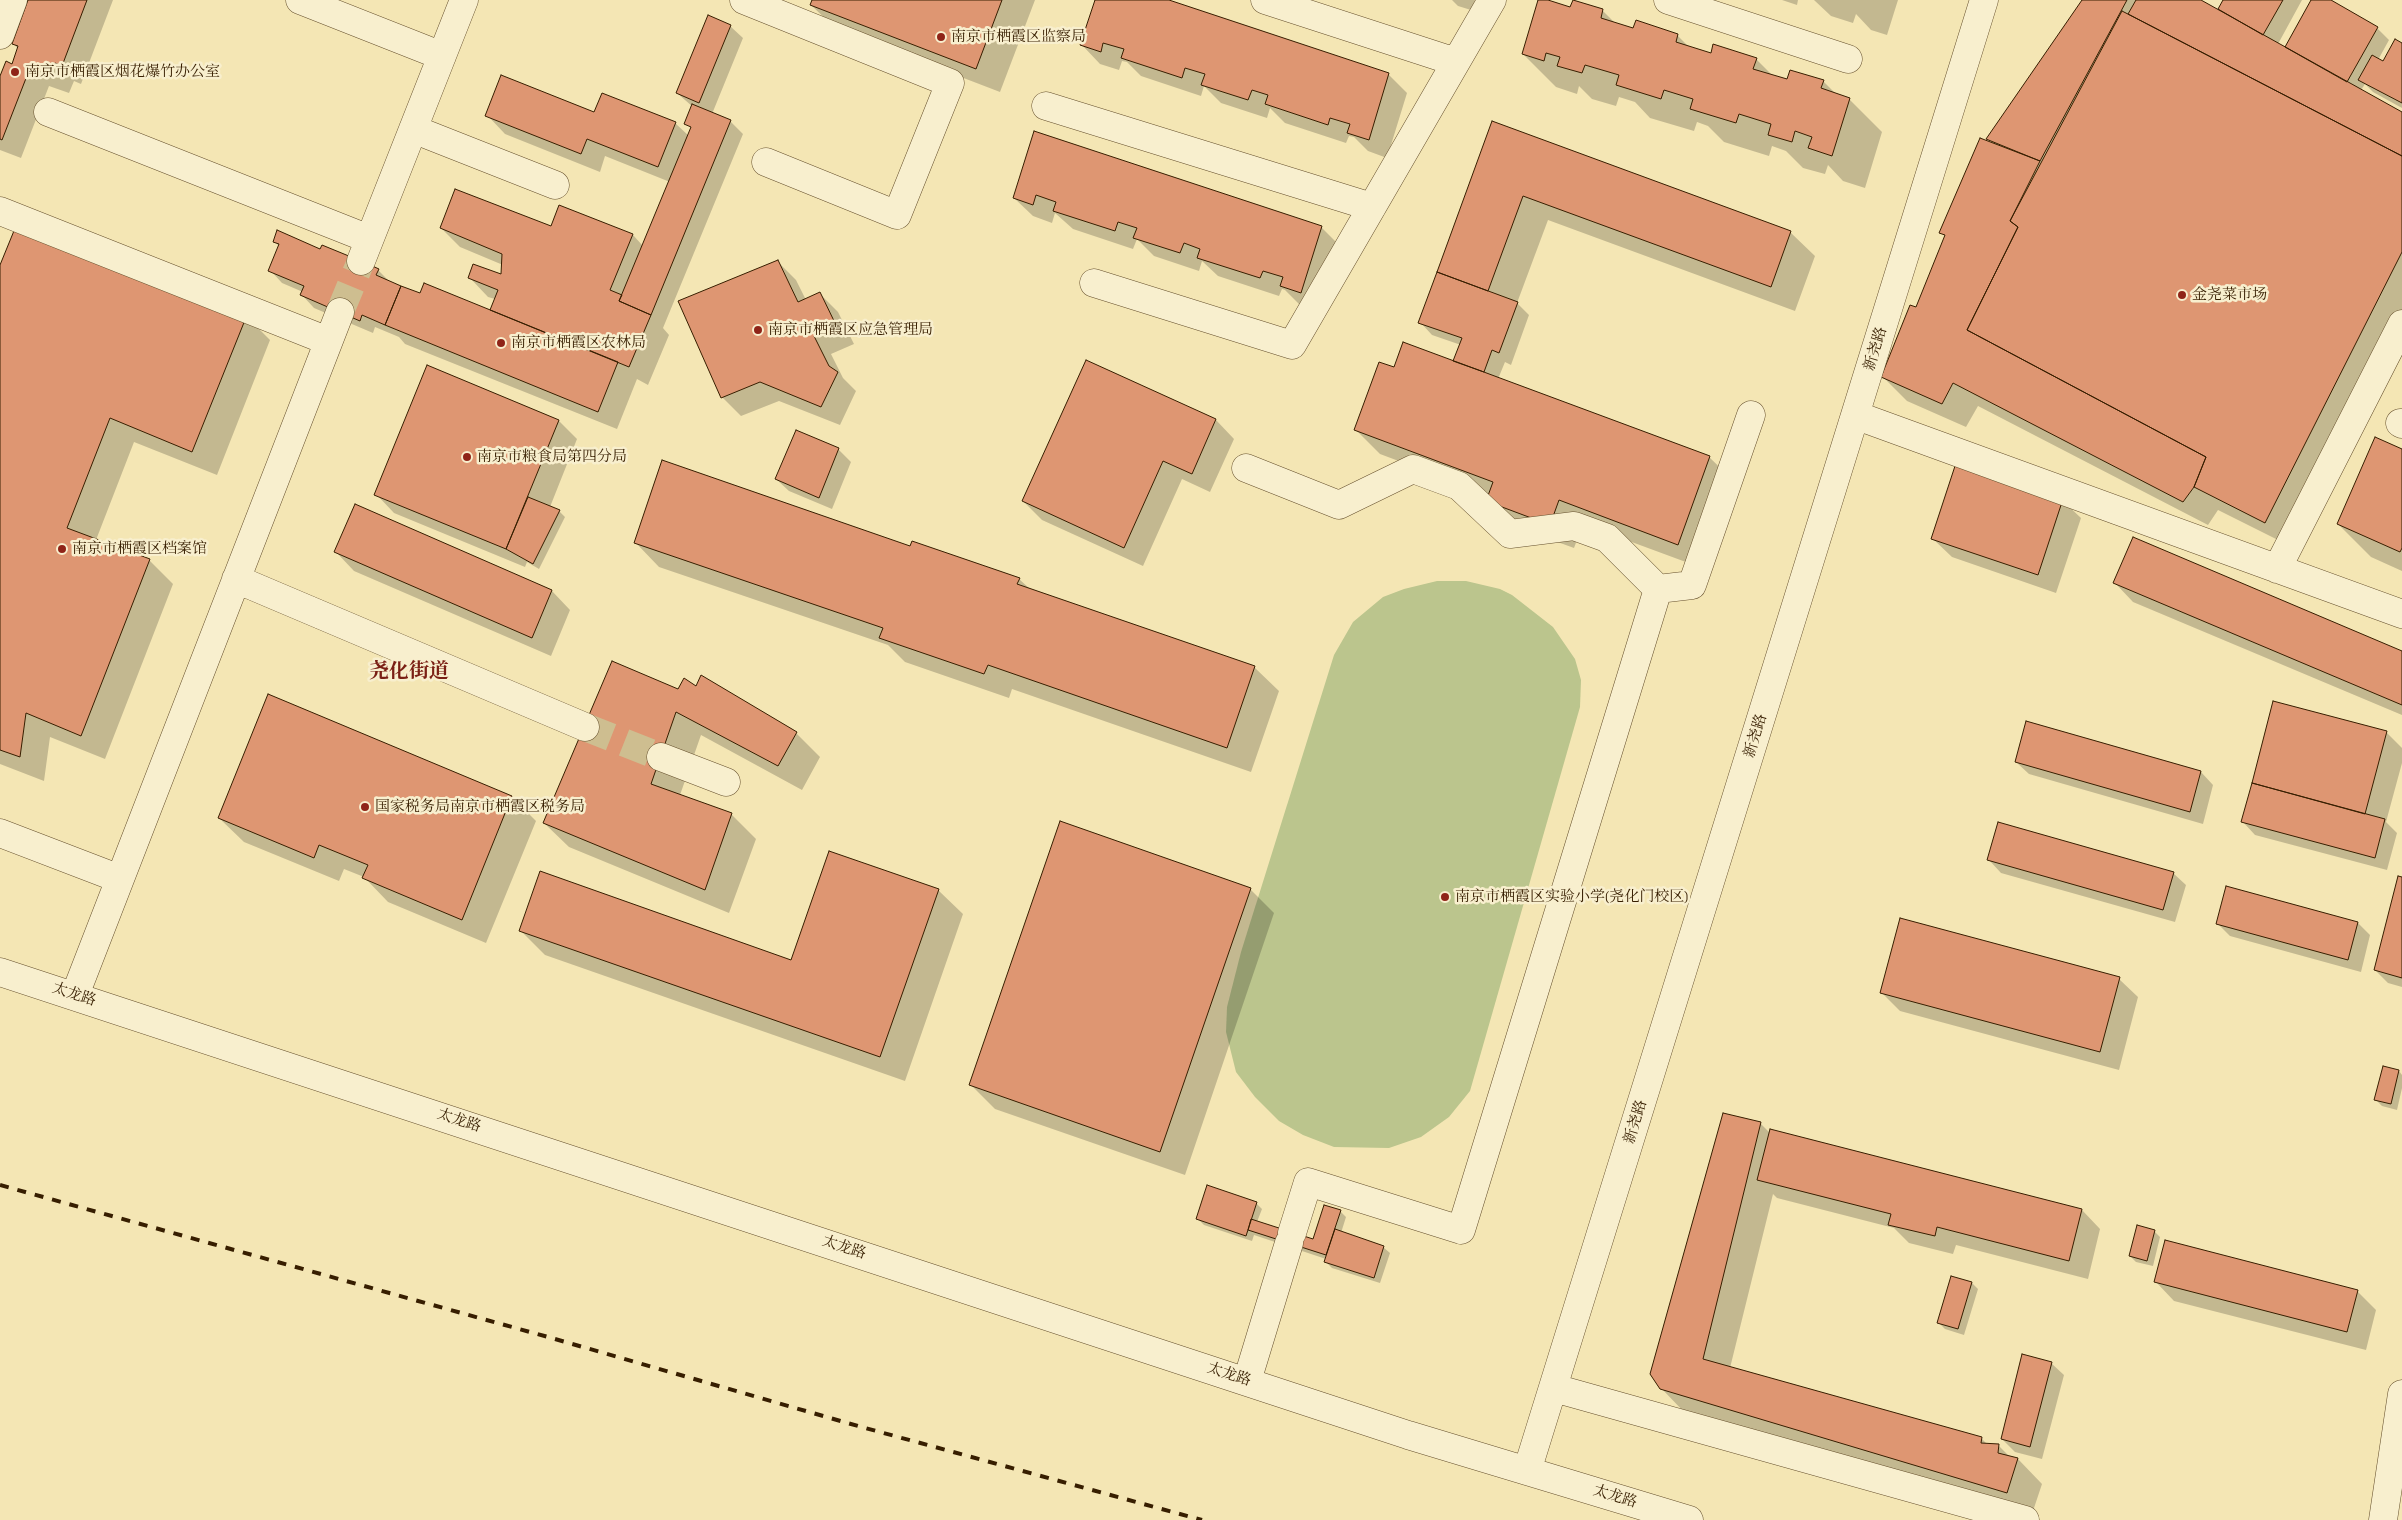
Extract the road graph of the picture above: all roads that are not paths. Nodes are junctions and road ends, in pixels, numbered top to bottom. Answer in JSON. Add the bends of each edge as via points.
{"nodes":[{"id":1,"x":13,"y":0,"type":"edge"},
{"id":2,"x":300,"y":0,"type":"edge"},
{"id":3,"x":464,"y":0,"type":"edge"},
{"id":4,"x":744,"y":0,"type":"edge"},
{"id":5,"x":1265,"y":0,"type":"edge"},
{"id":6,"x":1492,"y":0,"type":"edge"},
{"id":7,"x":1668,"y":0,"type":"edge"},
{"id":8,"x":1984,"y":0,"type":"edge"},
{"id":9,"x":0,"y":35,"type":"edge"},
{"id":10,"x":442,"y":56,"type":"junction"},
{"id":11,"x":1848,"y":59,"type":"dead end"},
{"id":12,"x":1456,"y":62,"type":"junction"},
{"id":13,"x":1046,"y":106,"type":"dead end"},
{"id":14,"x":48,"y":112,"type":"dead end"},
{"id":15,"x":413,"y":129,"type":"junction"},
{"id":16,"x":766,"y":162,"type":"dead end"},
{"id":17,"x":555,"y":185,"type":"dead end"},
{"id":18,"x":1372,"y":207,"type":"junction"},
{"id":19,"x":0,"y":211,"type":"edge"},
{"id":20,"x":1094,"y":283,"type":"dead end"},
{"id":21,"x":340,"y":312,"type":"tunnel mouth"},
{"id":22,"x":2402,"y":324,"type":"edge"},
{"id":23,"x":328,"y":341,"type":"junction"},
{"id":24,"x":1751,"y":415,"type":"dead end"},
{"id":25,"x":1855,"y":415,"type":"junction"},
{"id":26,"x":1246,"y":468,"type":"dead end"},
{"id":27,"x":2278,"y":569,"type":"junction"},
{"id":28,"x":236,"y":579,"type":"junction"},
{"id":29,"x":1658,"y":589,"type":"junction"},
{"id":30,"x":2402,"y":614,"type":"edge"},
{"id":31,"x":585,"y":727,"type":"tunnel mouth"},
{"id":32,"x":661,"y":757,"type":"tunnel mouth"},
{"id":33,"x":726,"y":782,"type":"dead end"},
{"id":34,"x":0,"y":833,"type":"edge"},
{"id":35,"x":120,"y":879,"type":"junction"},
{"id":36,"x":0,"y":972,"type":"edge"},
{"id":37,"x":75,"y":995,"type":"junction"},
{"id":38,"x":1247,"y":1381,"type":"junction"},
{"id":39,"x":1554,"y":1388,"type":"junction"},
{"id":40,"x":2402,"y":1394,"type":"edge"},
{"id":41,"x":1527,"y":1471,"type":"junction"},
{"id":42,"x":1689,"y":1520,"type":"edge"},
{"id":43,"x":2025,"y":1520,"type":"edge"},
{"id":44,"x":2383,"y":1520,"type":"edge"}],
"edges":[{"from":1,"to":9,"type":"street"},
{"from":2,"to":10,"type":"street"},
{"from":3,"to":10,"type":"street"},
{"from":4,"to":16,"type":"street","via":[[950,83],[897,215]]},
{"from":5,"to":12,"type":"street"},
{"from":6,"to":12,"type":"street"},
{"from":7,"to":11,"type":"street"},
{"from":8,"to":25,"type":"street","name":"新尧路"},
{"from":10,"to":15,"type":"street"},
{"from":12,"to":18,"type":"street"},
{"from":13,"to":18,"type":"street"},
{"from":14,"to":15,"type":"street","via":[[365,250]]},
{"from":15,"to":17,"type":"street"},
{"from":18,"to":20,"type":"street","via":[[1292,345]]},
{"from":19,"to":23,"type":"street"},
{"from":21,"to":23,"type":"street"},
{"from":22,"to":27,"type":"street"},
{"from":23,"to":28,"type":"street"},
{"from":24,"to":29,"type":"street","via":[[1692,585]]},
{"from":25,"to":27,"type":"street"},
{"from":25,"to":39,"type":"street","name":"新尧路"},
{"from":26,"to":29,"type":"street","via":[[1339,505],[1413,469],[1460,486],[1510,534],[1574,526],[1607,538]]},
{"from":27,"to":30,"type":"street"},
{"from":28,"to":31,"type":"street"},
{"from":28,"to":35,"type":"street"},
{"from":29,"to":38,"type":"street","via":[[1461,1230],[1308,1182]]},
{"from":32,"to":33,"type":"street"},
{"from":34,"to":35,"type":"street"},
{"from":35,"to":37,"type":"street"},
{"from":36,"to":37,"type":"street","name":"太龙路"},
{"from":37,"to":38,"type":"street","name":"太龙路"},
{"from":38,"to":41,"type":"street","name":"太龙路"},
{"from":39,"to":41,"type":"street","name":"新尧路"},
{"from":39,"to":43,"type":"street"},
{"from":40,"to":44,"type":"street"},
{"from":41,"to":42,"type":"street","name":"太龙路"}]}
